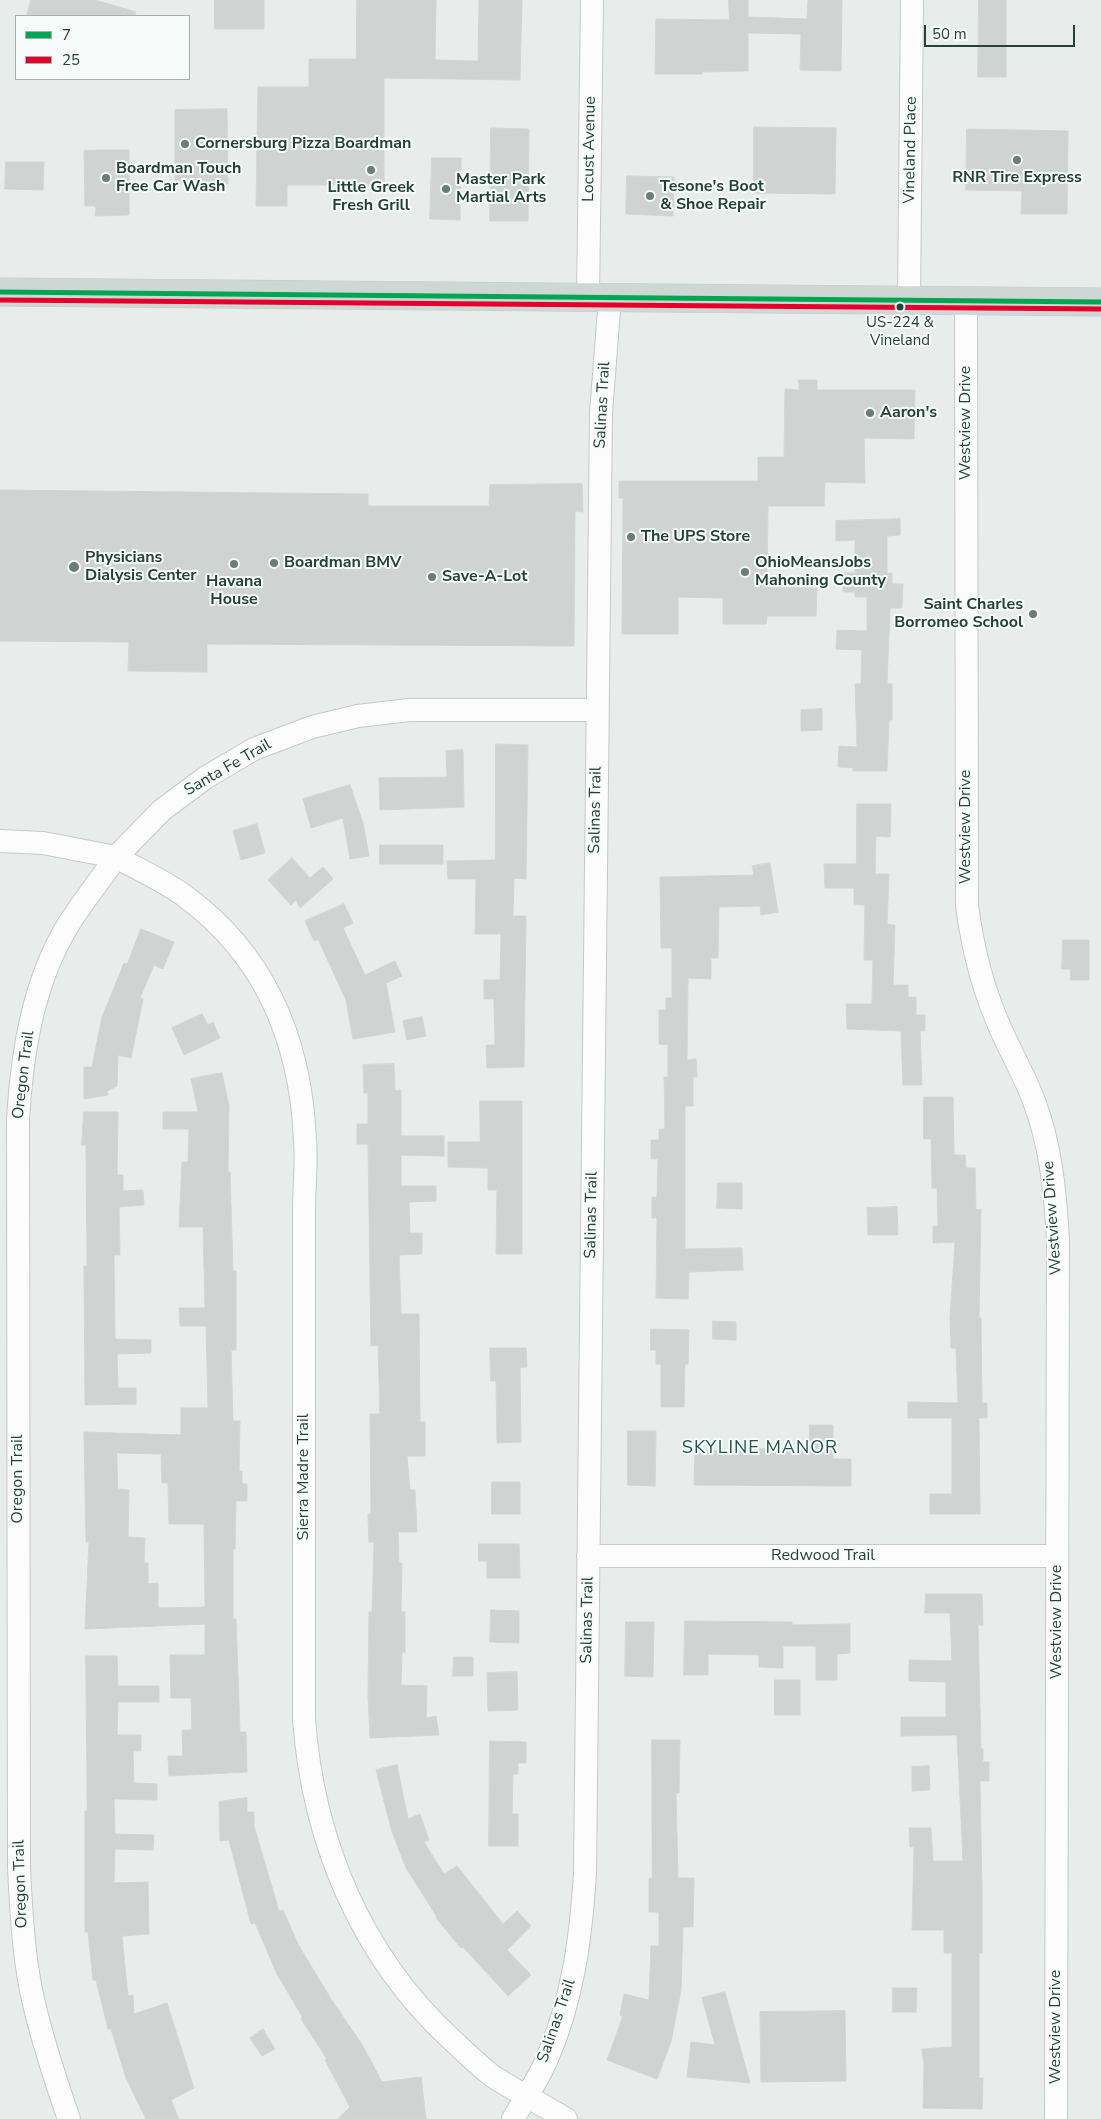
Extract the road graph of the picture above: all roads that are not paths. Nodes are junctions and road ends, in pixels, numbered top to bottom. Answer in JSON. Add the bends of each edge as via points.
{"nodes":[{"id":1,"x":592,"y":0,"type":"edge"},
{"id":2,"x":912,"y":0,"type":"edge"},
{"id":3,"x":0,"y":292,"type":"edge"},
{"id":4,"x":599,"y":297,"type":"junction"},
{"id":5,"x":909,"y":300,"type":"junction"},
{"id":6,"x":966,"y":301,"type":"junction"},
{"id":7,"x":1101,"y":302,"type":"edge"},
{"id":8,"x":597,"y":710,"type":"junction"},
{"id":9,"x":0,"y":841,"type":"edge"},
{"id":10,"x":116,"y":857,"type":"junction"},
{"id":11,"x":588,"y":1556,"type":"junction"},
{"id":12,"x":1057,"y":1556,"type":"junction"},
{"id":13,"x":526,"y":2095,"type":"junction"},
{"id":14,"x":69,"y":2119,"type":"edge"},
{"id":15,"x":513,"y":2119,"type":"edge"},
{"id":16,"x":566,"y":2119,"type":"edge"},
{"id":17,"x":1056,"y":2119,"type":"edge"}],
"edges":[{"from":1,"to":4,"type":"street","name":"Locust Avenue"},
{"from":2,"to":5,"type":"street","name":"Vineland Place"},
{"from":3,"to":4,"type":"main road"},
{"from":4,"to":5,"type":"main road"},
{"from":4,"to":8,"type":"street","name":"Salinas Trail","via":[[601,413]]},
{"from":5,"to":6,"type":"main road"},
{"from":6,"to":7,"type":"main road"},
{"from":6,"to":12,"type":"street","name":"Westview Drive","via":[[967,905],[983,984],[1035,1102],[1054,1179],[1058,1238]]},
{"from":8,"to":10,"type":"street","name":"Santa Fe Trail","via":[[409,710],[358,716],[312,727],[254,749],[205,778],[162,810]]},
{"from":8,"to":11,"type":"street","name":"Salinas Trail"},
{"from":9,"to":10,"type":"street","via":[[43,843]]},
{"from":10,"to":13,"type":"street","name":"Sierra Madre Trail","via":[[184,895],[209,915],[234,942],[274,1000],[297,1070],[306,1143],[304,1719],[311,1784],[327,1844],[361,1924],[405,1990],[466,2054]]},
{"from":10,"to":14,"type":"street","name":"Oregon Trail","via":[[69,923],[39,993],[24,1056],[18,1120],[19,1867],[22,1928],[31,1989],[47,2056]]},
{"from":11,"to":12,"type":"street","name":"Redwood Trail"},
{"from":11,"to":13,"type":"street","name":"Salinas Trail","via":[[585,1873],[581,1930],[561,2022],[546,2061]]},
{"from":12,"to":17,"type":"street","name":"Westview Drive"},
{"from":13,"to":15,"type":"street","name":"Salinas Trail"},
{"from":13,"to":16,"type":"street","name":"Sierra Madre Trail"}]}
